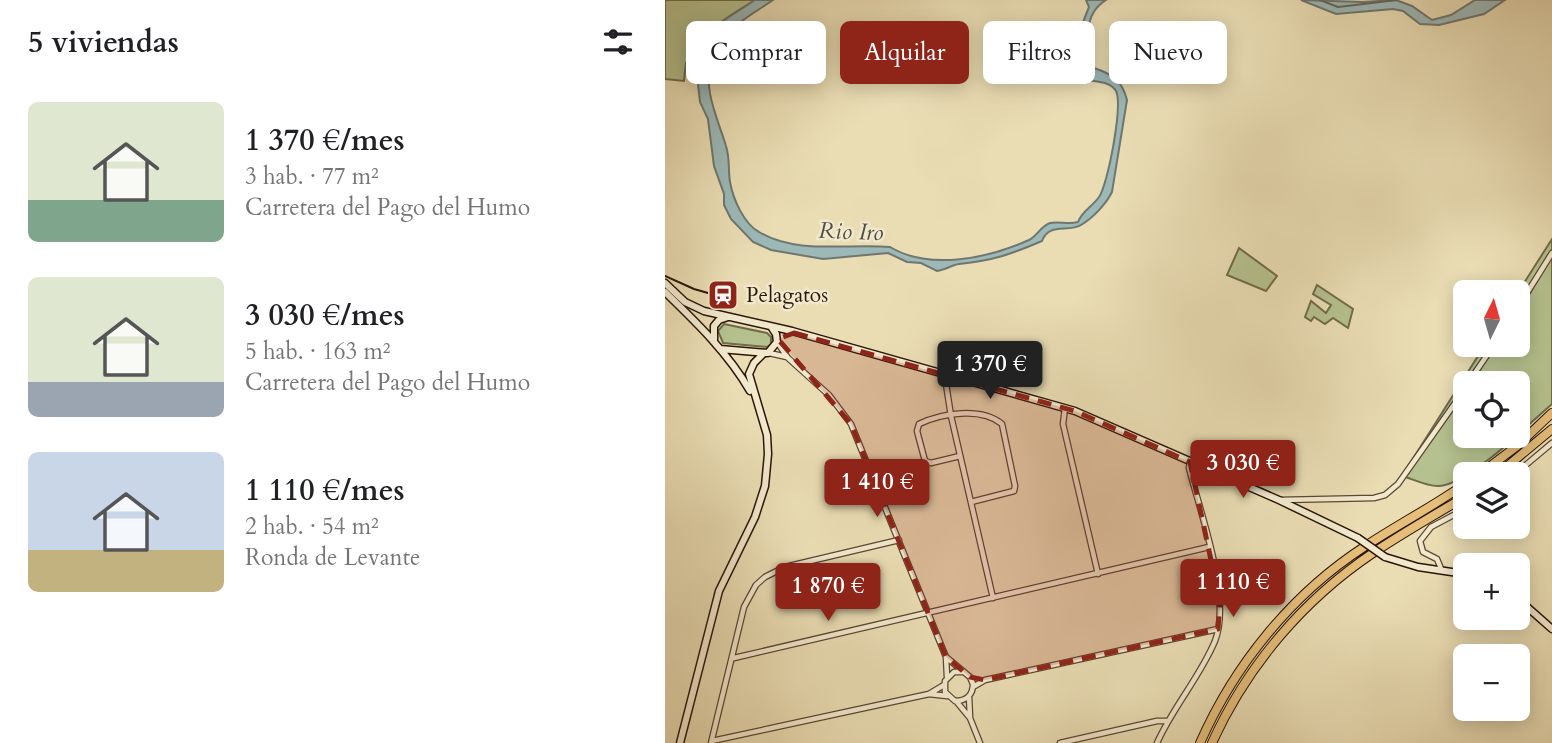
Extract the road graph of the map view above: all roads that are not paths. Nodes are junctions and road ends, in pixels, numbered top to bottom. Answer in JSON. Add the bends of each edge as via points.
{"nodes":[{"id":1,"x":1552,"y":253,"type":"edge"},
{"id":2,"x":665,"y":283,"type":"edge"},
{"id":3,"x":1530,"y":288,"type":"edge"},
{"id":4,"x":665,"y":292,"type":"edge"},
{"id":5,"x":730,"y":317,"type":"junction"},
{"id":6,"x":771,"y":327,"type":"junction"},
{"id":7,"x":794,"y":333,"type":"junction"},
{"id":8,"x":778,"y":341,"type":"junction"},
{"id":9,"x":717,"y":346,"type":"junction"},
{"id":10,"x":766,"y":353,"type":"junction"},
{"id":11,"x":788,"y":358,"type":"junction"},
{"id":12,"x":948,"y":376,"type":"junction"},
{"id":13,"x":757,"y":402,"type":"junction"},
{"id":14,"x":1453,"y":406,"type":"edge"},
{"id":15,"x":1065,"y":408,"type":"junction"},
{"id":16,"x":1552,"y":413,"type":"edge"},
{"id":17,"x":951,"y":416,"type":"junction"},
{"id":18,"x":1552,"y":429,"type":"edge"},
{"id":19,"x":1552,"y":443,"type":"edge"},
{"id":20,"x":960,"y":456,"type":"junction"},
{"id":21,"x":1496,"y":462,"type":"edge"},
{"id":22,"x":1512,"y":462,"type":"edge"},
{"id":23,"x":1529,"y":462,"type":"edge"},
{"id":24,"x":1189,"y":465,"type":"junction"},
{"id":25,"x":1198,"y":469,"type":"junction"},
{"id":26,"x":1193,"y":480,"type":"junction"},
{"id":27,"x":1453,"y":491,"type":"edge"},
{"id":28,"x":1279,"y":500,"type":"junction"},
{"id":29,"x":971,"y":502,"type":"junction"},
{"id":30,"x":1453,"y":504,"type":"edge"},
{"id":31,"x":1453,"y":515,"type":"edge"},
{"id":32,"x":899,"y":540,"type":"junction"},
{"id":33,"x":1209,"y":547,"type":"junction"},
{"id":34,"x":1442,"y":571,"type":"junction"},
{"id":35,"x":1453,"y":572,"type":"edge"},
{"id":36,"x":1098,"y":574,"type":"junction"},
{"id":37,"x":993,"y":598,"type":"junction"},
{"id":38,"x":1530,"y":610,"type":"edge"},
{"id":39,"x":928,"y":613,"type":"junction"},
{"id":40,"x":1218,"y":629,"type":"junction"},
{"id":41,"x":1552,"y":629,"type":"edge"},
{"id":42,"x":946,"y":657,"type":"junction"},
{"id":43,"x":734,"y":658,"type":"junction"},
{"id":44,"x":963,"y":672,"type":"junction"},
{"id":45,"x":947,"y":677,"type":"junction"},
{"id":46,"x":970,"y":677,"type":"junction"},
{"id":47,"x":985,"y":680,"type":"junction"},
{"id":48,"x":944,"y":685,"type":"junction"},
{"id":49,"x":973,"y":687,"type":"junction"},
{"id":50,"x":929,"y":694,"type":"junction"},
{"id":51,"x":947,"y":696,"type":"junction"},
{"id":52,"x":969,"y":696,"type":"junction"},
{"id":53,"x":955,"y":701,"type":"junction"},
{"id":54,"x":970,"y":718,"type":"junction"},
{"id":55,"x":1167,"y":721,"type":"junction"},
{"id":56,"x":711,"y":742,"type":"edge"},
{"id":57,"x":680,"y":743,"type":"edge"},
{"id":58,"x":980,"y":743,"type":"edge"},
{"id":59,"x":1060,"y":743,"type":"edge"},
{"id":60,"x":1157,"y":743,"type":"edge"},
{"id":61,"x":1200,"y":743,"type":"edge"},
{"id":62,"x":1212,"y":743,"type":"edge"}],
"edges":[{"from":1,"to":3,"type":"street"},
{"from":2,"to":5,"type":"street","via":[[690,305]]},
{"from":4,"to":9,"type":"street"},
{"from":5,"to":6,"type":"street"},
{"from":5,"to":9,"type":"street","via":[[714,326]]},
{"from":6,"to":7,"type":"street"},
{"from":6,"to":8,"type":"street"},
{"from":7,"to":8,"type":"street","via":[[784,334]]},
{"from":7,"to":12,"type":"street"},
{"from":8,"to":10,"type":"street"},
{"from":8,"to":11,"type":"street"},
{"from":9,"to":10,"type":"street"},
{"from":9,"to":13,"type":"street"},
{"from":10,"to":11,"type":"street"},
{"from":10,"to":13,"type":"street","via":[[750,371]]},
{"from":11,"to":32,"type":"street","via":[[829,395],[851,424]]},
{"from":12,"to":15,"type":"street"},
{"from":12,"to":17,"type":"street"},
{"from":13,"to":57,"type":"street","via":[[768,444],[765,486],[719,591]]},
{"from":14,"to":28,"type":"street","via":[[1398,484],[1385,495]]},
{"from":15,"to":24,"type":"street"},
{"from":15,"to":36,"type":"street","via":[[1063,424]]},
{"from":16,"to":21,"type":"highway"},
{"from":17,"to":20,"type":"street"},
{"from":17,"to":20,"type":"street","via":[[921,423],[917,431],[925,461]]},
{"from":17,"to":29,"type":"street","via":[[968,412],[1004,426],[1014,491]]},
{"from":18,"to":22,"type":"highway"},
{"from":19,"to":23,"type":"street"},
{"from":20,"to":29,"type":"street"},
{"from":24,"to":25,"type":"street"},
{"from":24,"to":26,"type":"street"},
{"from":25,"to":26,"type":"street"},
{"from":25,"to":28,"type":"street"},
{"from":26,"to":33,"type":"street"},
{"from":27,"to":61,"type":"highway","via":[[1315,584],[1249,658]]},
{"from":28,"to":34,"type":"street","bridge":true,"via":[[1358,538],[1385,557]]},
{"from":29,"to":37,"type":"street"},
{"from":30,"to":62,"type":"highway","via":[[1373,553],[1308,605],[1258,663]]},
{"from":31,"to":34,"type":"street","via":[[1431,527],[1420,541],[1423,552],[1437,559]]},
{"from":32,"to":39,"type":"street"},
{"from":32,"to":43,"type":"street","via":[[785,567],[765,577],[744,607]]},
{"from":33,"to":36,"type":"street"},
{"from":33,"to":40,"type":"street","via":[[1220,602]]},
{"from":34,"to":35,"type":"street"},
{"from":36,"to":37,"type":"street"},
{"from":37,"to":39,"type":"street"},
{"from":38,"to":41,"type":"street"},
{"from":39,"to":42,"type":"street"},
{"from":39,"to":43,"type":"street"},
{"from":40,"to":47,"type":"street"},
{"from":40,"to":55,"type":"street"},
{"from":42,"to":44,"type":"street"},
{"from":42,"to":45,"type":"street"},
{"from":43,"to":56,"type":"street"},
{"from":44,"to":45,"type":"street"},
{"from":44,"to":46,"type":"street"},
{"from":45,"to":48,"type":"street"},
{"from":46,"to":47,"type":"street"},
{"from":46,"to":49,"type":"street"},
{"from":47,"to":49,"type":"street"},
{"from":48,"to":50,"type":"street"},
{"from":48,"to":51,"type":"street"},
{"from":49,"to":52,"type":"street"},
{"from":50,"to":51,"type":"street"},
{"from":50,"to":56,"type":"street"},
{"from":51,"to":53,"type":"street"},
{"from":52,"to":53,"type":"street"},
{"from":52,"to":54,"type":"street"},
{"from":53,"to":54,"type":"street"},
{"from":54,"to":58,"type":"street"},
{"from":55,"to":59,"type":"street"},
{"from":55,"to":60,"type":"street"}]}
